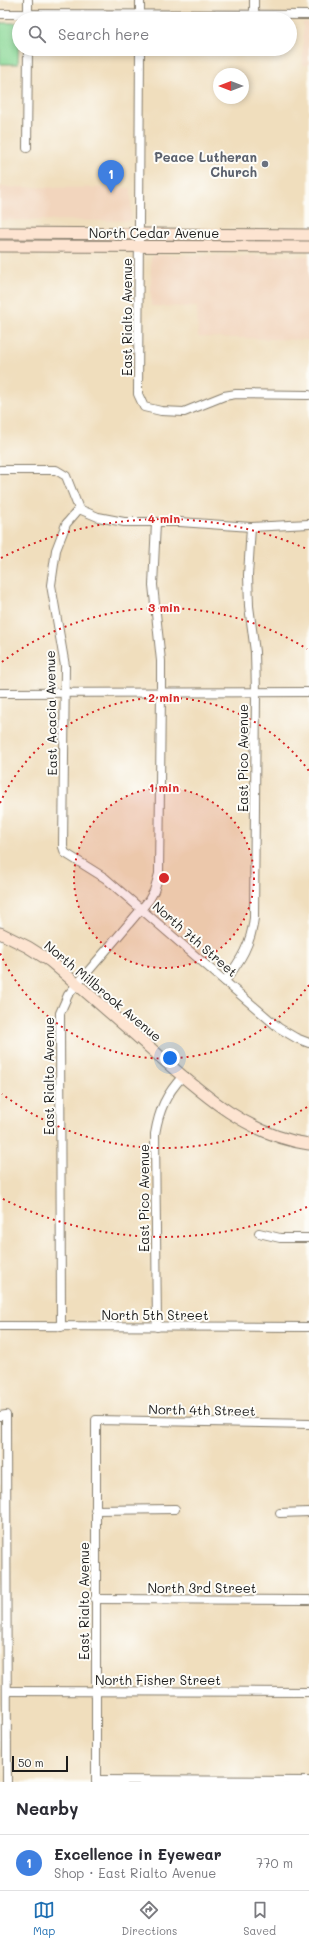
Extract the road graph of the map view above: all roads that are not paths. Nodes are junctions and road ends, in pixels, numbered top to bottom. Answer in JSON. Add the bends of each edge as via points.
{"nodes":[{"id":1,"x":28,"y":0,"type":"edge"},
{"id":2,"x":140,"y":0,"type":"edge"},
{"id":3,"x":254,"y":0,"type":"edge"},
{"id":4,"x":28,"y":12,"type":"edge"},
{"id":5,"x":140,"y":12,"type":"edge"},
{"id":6,"x":254,"y":12,"type":"edge"},
{"id":7,"x":0,"y":14,"type":"edge"},
{"id":8,"x":12,"y":15,"type":"edge"},
{"id":9,"x":297,"y":15,"type":"edge"},
{"id":10,"x":309,"y":15,"type":"edge"},
{"id":11,"x":28,"y":56,"type":"edge"},
{"id":12,"x":140,"y":56,"type":"edge"},
{"id":13,"x":27,"y":148,"type":"dead end"},
{"id":14,"x":0,"y":233,"type":"edge"},
{"id":15,"x":139,"y":234,"type":"junction"},
{"id":16,"x":309,"y":235,"type":"edge"},
{"id":17,"x":0,"y":246,"type":"edge"},
{"id":18,"x":139,"y":246,"type":"junction"},
{"id":19,"x":309,"y":247,"type":"edge"},
{"id":20,"x":309,"y":395,"type":"edge"},
{"id":21,"x":0,"y":470,"type":"edge"},
{"id":22,"x":79,"y":509,"type":"junction"},
{"id":23,"x":156,"y":523,"type":"junction"},
{"id":24,"x":309,"y":524,"type":"edge"},
{"id":25,"x":251,"y":527,"type":"junction"},
{"id":26,"x":309,"y":692,"type":"edge"},
{"id":27,"x":0,"y":693,"type":"edge"},
{"id":28,"x":65,"y":693,"type":"junction"},
{"id":29,"x":161,"y":693,"type":"junction"},
{"id":30,"x":256,"y":693,"type":"junction"},
{"id":31,"x":65,"y":853,"type":"joint"},
{"id":32,"x":141,"y":908,"type":"junction"},
{"id":33,"x":0,"y":933,"type":"edge"},
{"id":34,"x":225,"y":981,"type":"junction"},
{"id":35,"x":77,"y":984,"type":"junction"},
{"id":36,"x":309,"y":1043,"type":"edge"},
{"id":37,"x":183,"y":1076,"type":"junction"},
{"id":38,"x":309,"y":1144,"type":"edge"},
{"id":39,"x":259,"y":1233,"type":"dead end"},
{"id":40,"x":309,"y":1238,"type":"edge"},
{"id":41,"x":0,"y":1326,"type":"edge"},
{"id":42,"x":61,"y":1327,"type":"junction"},
{"id":43,"x":156,"y":1327,"type":"junction"},
{"id":44,"x":309,"y":1328,"type":"edge"},
{"id":45,"x":3,"y":1416,"type":"edge"},
{"id":46,"x":96,"y":1420,"type":"joint"},
{"id":47,"x":309,"y":1424,"type":"edge"},
{"id":48,"x":95,"y":1510,"type":"junction"},
{"id":49,"x":176,"y":1510,"type":"dead end"},
{"id":50,"x":309,"y":1512,"type":"edge"},
{"id":51,"x":280,"y":1513,"type":"dead end"},
{"id":52,"x":95,"y":1600,"type":"junction"},
{"id":53,"x":309,"y":1600,"type":"edge"},
{"id":54,"x":6,"y":1691,"type":"junction"},
{"id":55,"x":96,"y":1692,"type":"junction"},
{"id":56,"x":309,"y":1692,"type":"edge"},
{"id":57,"x":96,"y":1781,"type":"edge"},
{"id":58,"x":309,"y":1781,"type":"edge"},
{"id":59,"x":7,"y":1782,"type":"edge"}],
"edges":[{"from":1,"to":4,"type":"street"},
{"from":2,"to":5,"type":"street"},
{"from":3,"to":6,"type":"street"},
{"from":7,"to":8,"type":"street"},
{"from":9,"to":10,"type":"street"},
{"from":11,"to":13,"type":"street"},
{"from":12,"to":15,"type":"street","name":"East Rialto Avenue"},
{"from":14,"to":15,"type":"main road","name":"North Cedar Avenue"},
{"from":15,"to":16,"type":"main road","name":"North Cedar Avenue"},
{"from":15,"to":18,"type":"street","name":"East Rialto Avenue"},
{"from":17,"to":18,"type":"main road","name":"North Cedar Avenue"},
{"from":18,"to":19,"type":"main road","name":"North Cedar Avenue"},
{"from":18,"to":20,"type":"street","name":"East Rialto Avenue","via":[[138,394],[144,407],[184,412],[224,396]]},
{"from":21,"to":22,"type":"street","via":[[62,472]]},
{"from":22,"to":23,"type":"street","via":[[98,518]]},
{"from":22,"to":28,"type":"street","name":"East Acacia Avenue","via":[[66,524],[56,550],[51,584],[62,646]]},
{"from":23,"to":25,"type":"street","via":[[180,522]]},
{"from":23,"to":29,"type":"street","name":"East Rialto Avenue","via":[[153,585],[161,661]]},
{"from":24,"to":25,"type":"street"},
{"from":25,"to":30,"type":"street","name":"East Pico Avenue","via":[[248,575]]},
{"from":26,"to":30,"type":"street"},
{"from":27,"to":28,"type":"street"},
{"from":28,"to":29,"type":"street"},
{"from":28,"to":31,"type":"street","name":"East Acacia Avenue"},
{"from":29,"to":30,"type":"street"},
{"from":29,"to":32,"type":"street","name":"East Rialto Avenue","via":[[159,874],[154,891]]},
{"from":30,"to":34,"type":"street","name":"East Pico Avenue","via":[[254,918],[252,936]]},
{"from":31,"to":32,"type":"street","name":"North 7th Street","via":[[105,878]]},
{"from":32,"to":34,"type":"street","name":"North 7th Street"},
{"from":32,"to":35,"type":"street","name":"East Rialto Avenue"},
{"from":33,"to":35,"type":"main road","name":"North Millbrook Avenue","via":[[28,947]]},
{"from":34,"to":36,"type":"street","name":"North 7th Street","via":[[279,1028]]},
{"from":35,"to":37,"type":"main road","name":"North Millbrook Avenue"},
{"from":35,"to":42,"type":"street","name":"East Rialto Avenue","via":[[63,1004],[60,1023]]},
{"from":37,"to":38,"type":"main road","name":"North Millbrook Avenue","via":[[241,1120],[272,1134]]},
{"from":37,"to":43,"type":"street","name":"East Pico Avenue","via":[[171,1088],[163,1104],[155,1134]]},
{"from":39,"to":40,"type":"street","via":[[280,1238]]},
{"from":41,"to":42,"type":"street","name":"North 5th Street"},
{"from":42,"to":43,"type":"street","name":"North 5th Street"},
{"from":43,"to":44,"type":"street","name":"North 5th Street"},
{"from":45,"to":54,"type":"street"},
{"from":46,"to":47,"type":"street","name":"North 4th Street"},
{"from":46,"to":48,"type":"street","name":"East Rialto Avenue"},
{"from":48,"to":49,"type":"street"},
{"from":48,"to":52,"type":"street","name":"East Rialto Avenue"},
{"from":50,"to":51,"type":"street"},
{"from":52,"to":53,"type":"street","name":"North 3rd Street"},
{"from":52,"to":55,"type":"street","name":"East Rialto Avenue"},
{"from":54,"to":55,"type":"street","name":"North Fisher Street"},
{"from":54,"to":59,"type":"street"},
{"from":55,"to":56,"type":"street","name":"North Fisher Street"},
{"from":55,"to":57,"type":"street","name":"East Rialto Avenue"},
{"from":57,"to":58,"type":"street"}]}
